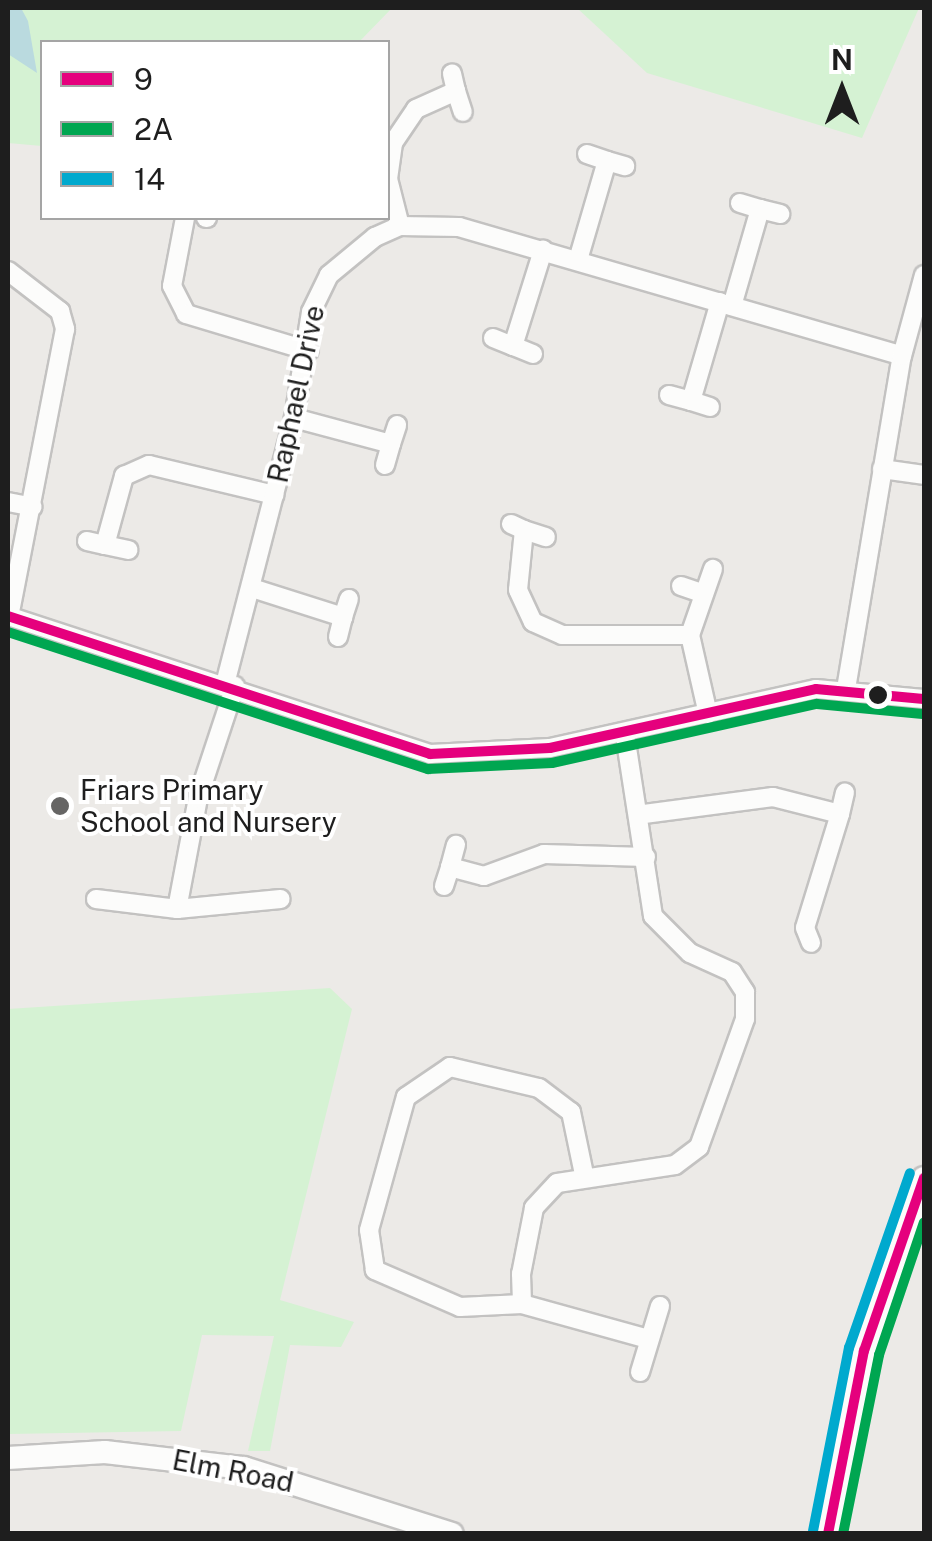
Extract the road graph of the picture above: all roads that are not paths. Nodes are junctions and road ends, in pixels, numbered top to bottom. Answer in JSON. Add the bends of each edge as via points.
{"nodes":[{"id":1,"x":463,"y":112,"type":"dead end"},
{"id":2,"x":587,"y":154,"type":"dead end"},
{"id":3,"x":390,"y":164,"type":"edge"},
{"id":4,"x":390,"y":187,"type":"edge"},
{"id":5,"x":740,"y":203,"type":"dead end"},
{"id":6,"x":760,"y":208,"type":"junction"},
{"id":7,"x":780,"y":214,"type":"dead end"},
{"id":8,"x":185,"y":220,"type":"edge"},
{"id":9,"x":400,"y":226,"type":"junction"},
{"id":10,"x":543,"y":250,"type":"junction"},
{"id":11,"x":578,"y":260,"type":"junction"},
{"id":12,"x":8,"y":271,"type":"edge"},
{"id":13,"x":923,"y":283,"type":"edge"},
{"id":14,"x":726,"y":304,"type":"junction"},
{"id":15,"x":493,"y":338,"type":"dead end"},
{"id":16,"x":513,"y":346,"type":"junction"},
{"id":17,"x":309,"y":351,"type":"junction"},
{"id":18,"x":533,"y":354,"type":"dead end"},
{"id":19,"x":902,"y":356,"type":"junction"},
{"id":20,"x":669,"y":395,"type":"dead end"},
{"id":21,"x":691,"y":401,"type":"junction"},
{"id":22,"x":710,"y":407,"type":"dead end"},
{"id":23,"x":294,"y":418,"type":"junction"},
{"id":24,"x":397,"y":425,"type":"dead end"},
{"id":25,"x":391,"y":444,"type":"junction"},
{"id":26,"x":385,"y":465,"type":"dead end"},
{"id":27,"x":882,"y":469,"type":"junction"},
{"id":28,"x":924,"y":475,"type":"edge"},
{"id":29,"x":274,"y":495,"type":"junction"},
{"id":30,"x":8,"y":502,"type":"edge"},
{"id":31,"x":34,"y":507,"type":"junction"},
{"id":32,"x":546,"y":537,"type":"dead end"},
{"id":33,"x":128,"y":550,"type":"dead end"},
{"id":34,"x":713,"y":569,"type":"dead end"},
{"id":35,"x":680,"y":586,"type":"dead end"},
{"id":36,"x":252,"y":588,"type":"junction"},
{"id":37,"x":704,"y":594,"type":"junction"},
{"id":38,"x":8,"y":617,"type":"edge"},
{"id":39,"x":690,"y":635,"type":"junction"},
{"id":40,"x":338,"y":637,"type":"dead end"},
{"id":41,"x":230,"y":685,"type":"junction"},
{"id":42,"x":846,"y":689,"type":"junction"},
{"id":43,"x":924,"y":699,"type":"edge"},
{"id":44,"x":708,"y":714,"type":"junction"},
{"id":45,"x":626,"y":735,"type":"junction"},
{"id":46,"x":845,"y":793,"type":"dead end"},
{"id":47,"x":644,"y":814,"type":"junction"},
{"id":48,"x":840,"y":814,"type":"junction"},
{"id":49,"x":456,"y":845,"type":"dead end"},
{"id":50,"x":646,"y":857,"type":"junction"},
{"id":51,"x":450,"y":867,"type":"junction"},
{"id":52,"x":444,"y":886,"type":"dead end"},
{"id":53,"x":96,"y":899,"type":"dead end"},
{"id":54,"x":281,"y":899,"type":"dead end"},
{"id":55,"x":177,"y":908,"type":"junction"},
{"id":56,"x":810,"y":943,"type":"dead end"},
{"id":57,"x":584,"y":1174,"type":"junction"},
{"id":58,"x":924,"y":1178,"type":"edge"},
{"id":59,"x":522,"y":1304,"type":"junction"},
{"id":60,"x":660,"y":1306,"type":"dead end"},
{"id":61,"x":648,"y":1338,"type":"junction"},
{"id":62,"x":640,"y":1372,"type":"dead end"},
{"id":63,"x":8,"y":1458,"type":"edge"},
{"id":64,"x":452,"y":1534,"type":"edge"},
{"id":65,"x":828,"y":1534,"type":"edge"}],
"edges":[{"from":1,"to":3,"type":"street","via":[[454,82],[416,109],[393,142]]},
{"from":2,"to":11,"type":"street","via":[[616,163]]},
{"from":4,"to":9,"type":"street"},
{"from":5,"to":6,"type":"street"},
{"from":6,"to":7,"type":"street"},
{"from":6,"to":14,"type":"street"},
{"from":8,"to":17,"type":"street","via":[[172,286],[186,314]]},
{"from":9,"to":10,"type":"street","via":[[459,227]]},
{"from":9,"to":17,"type":"street","name":"Raphael Drive","via":[[329,274],[311,312]]},
{"from":10,"to":11,"type":"street"},
{"from":10,"to":16,"type":"street"},
{"from":11,"to":14,"type":"street"},
{"from":12,"to":31,"type":"street","via":[[65,321]]},
{"from":13,"to":19,"type":"street"},
{"from":14,"to":19,"type":"street"},
{"from":14,"to":21,"type":"street"},
{"from":15,"to":16,"type":"street"},
{"from":16,"to":18,"type":"street"},
{"from":17,"to":23,"type":"street","name":"Raphael Drive"},
{"from":19,"to":27,"type":"street"},
{"from":20,"to":21,"type":"street"},
{"from":21,"to":22,"type":"street"},
{"from":23,"to":25,"type":"street"},
{"from":23,"to":29,"type":"street","name":"Raphael Drive"},
{"from":24,"to":25,"type":"street"},
{"from":25,"to":26,"type":"street"},
{"from":27,"to":28,"type":"street"},
{"from":27,"to":42,"type":"street"},
{"from":29,"to":33,"type":"street","via":[[149,465],[124,476],[96,543]]},
{"from":29,"to":36,"type":"street","name":"Raphael Drive"},
{"from":30,"to":31,"type":"street"},
{"from":31,"to":38,"type":"street"},
{"from":32,"to":39,"type":"street","via":[[518,527],[519,600],[541,628]]},
{"from":34,"to":37,"type":"street"},
{"from":35,"to":37,"type":"street"},
{"from":36,"to":40,"type":"street","via":[[346,608]]},
{"from":36,"to":41,"type":"street","name":"Raphael Drive"},
{"from":37,"to":39,"type":"street"},
{"from":38,"to":41,"type":"street"},
{"from":39,"to":44,"type":"street"},
{"from":41,"to":45,"type":"street","via":[[348,734],[430,754],[514,754]]},
{"from":41,"to":55,"type":"street","name":"Raphael Drive","via":[[198,798]]},
{"from":42,"to":43,"type":"street"},
{"from":42,"to":44,"type":"street"},
{"from":44,"to":45,"type":"street"},
{"from":45,"to":47,"type":"street"},
{"from":46,"to":48,"type":"street"},
{"from":47,"to":48,"type":"street","via":[[773,798]]},
{"from":47,"to":50,"type":"street"},
{"from":48,"to":56,"type":"street","via":[[805,928]]},
{"from":49,"to":51,"type":"street"},
{"from":50,"to":51,"type":"street","via":[[544,854],[484,876]]},
{"from":50,"to":57,"type":"street","via":[[653,916],[690,953],[732,972],[745,992],[745,1019],[694,1153],[675,1165]]},
{"from":51,"to":52,"type":"street"},
{"from":53,"to":55,"type":"street"},
{"from":54,"to":55,"type":"street"},
{"from":57,"to":59,"type":"street","via":[[557,1183],[534,1208]]},
{"from":57,"to":59,"type":"street","via":[[576,1122],[538,1088],[450,1067],[406,1097],[370,1230],[375,1270],[394,1286],[460,1307]]},
{"from":58,"to":65,"type":"street","via":[[864,1351]]},
{"from":59,"to":61,"type":"street"},
{"from":60,"to":61,"type":"street"},
{"from":61,"to":62,"type":"street"},
{"from":63,"to":64,"type":"street","name":"Elm Road","via":[[136,1453],[244,1468]]}]}
